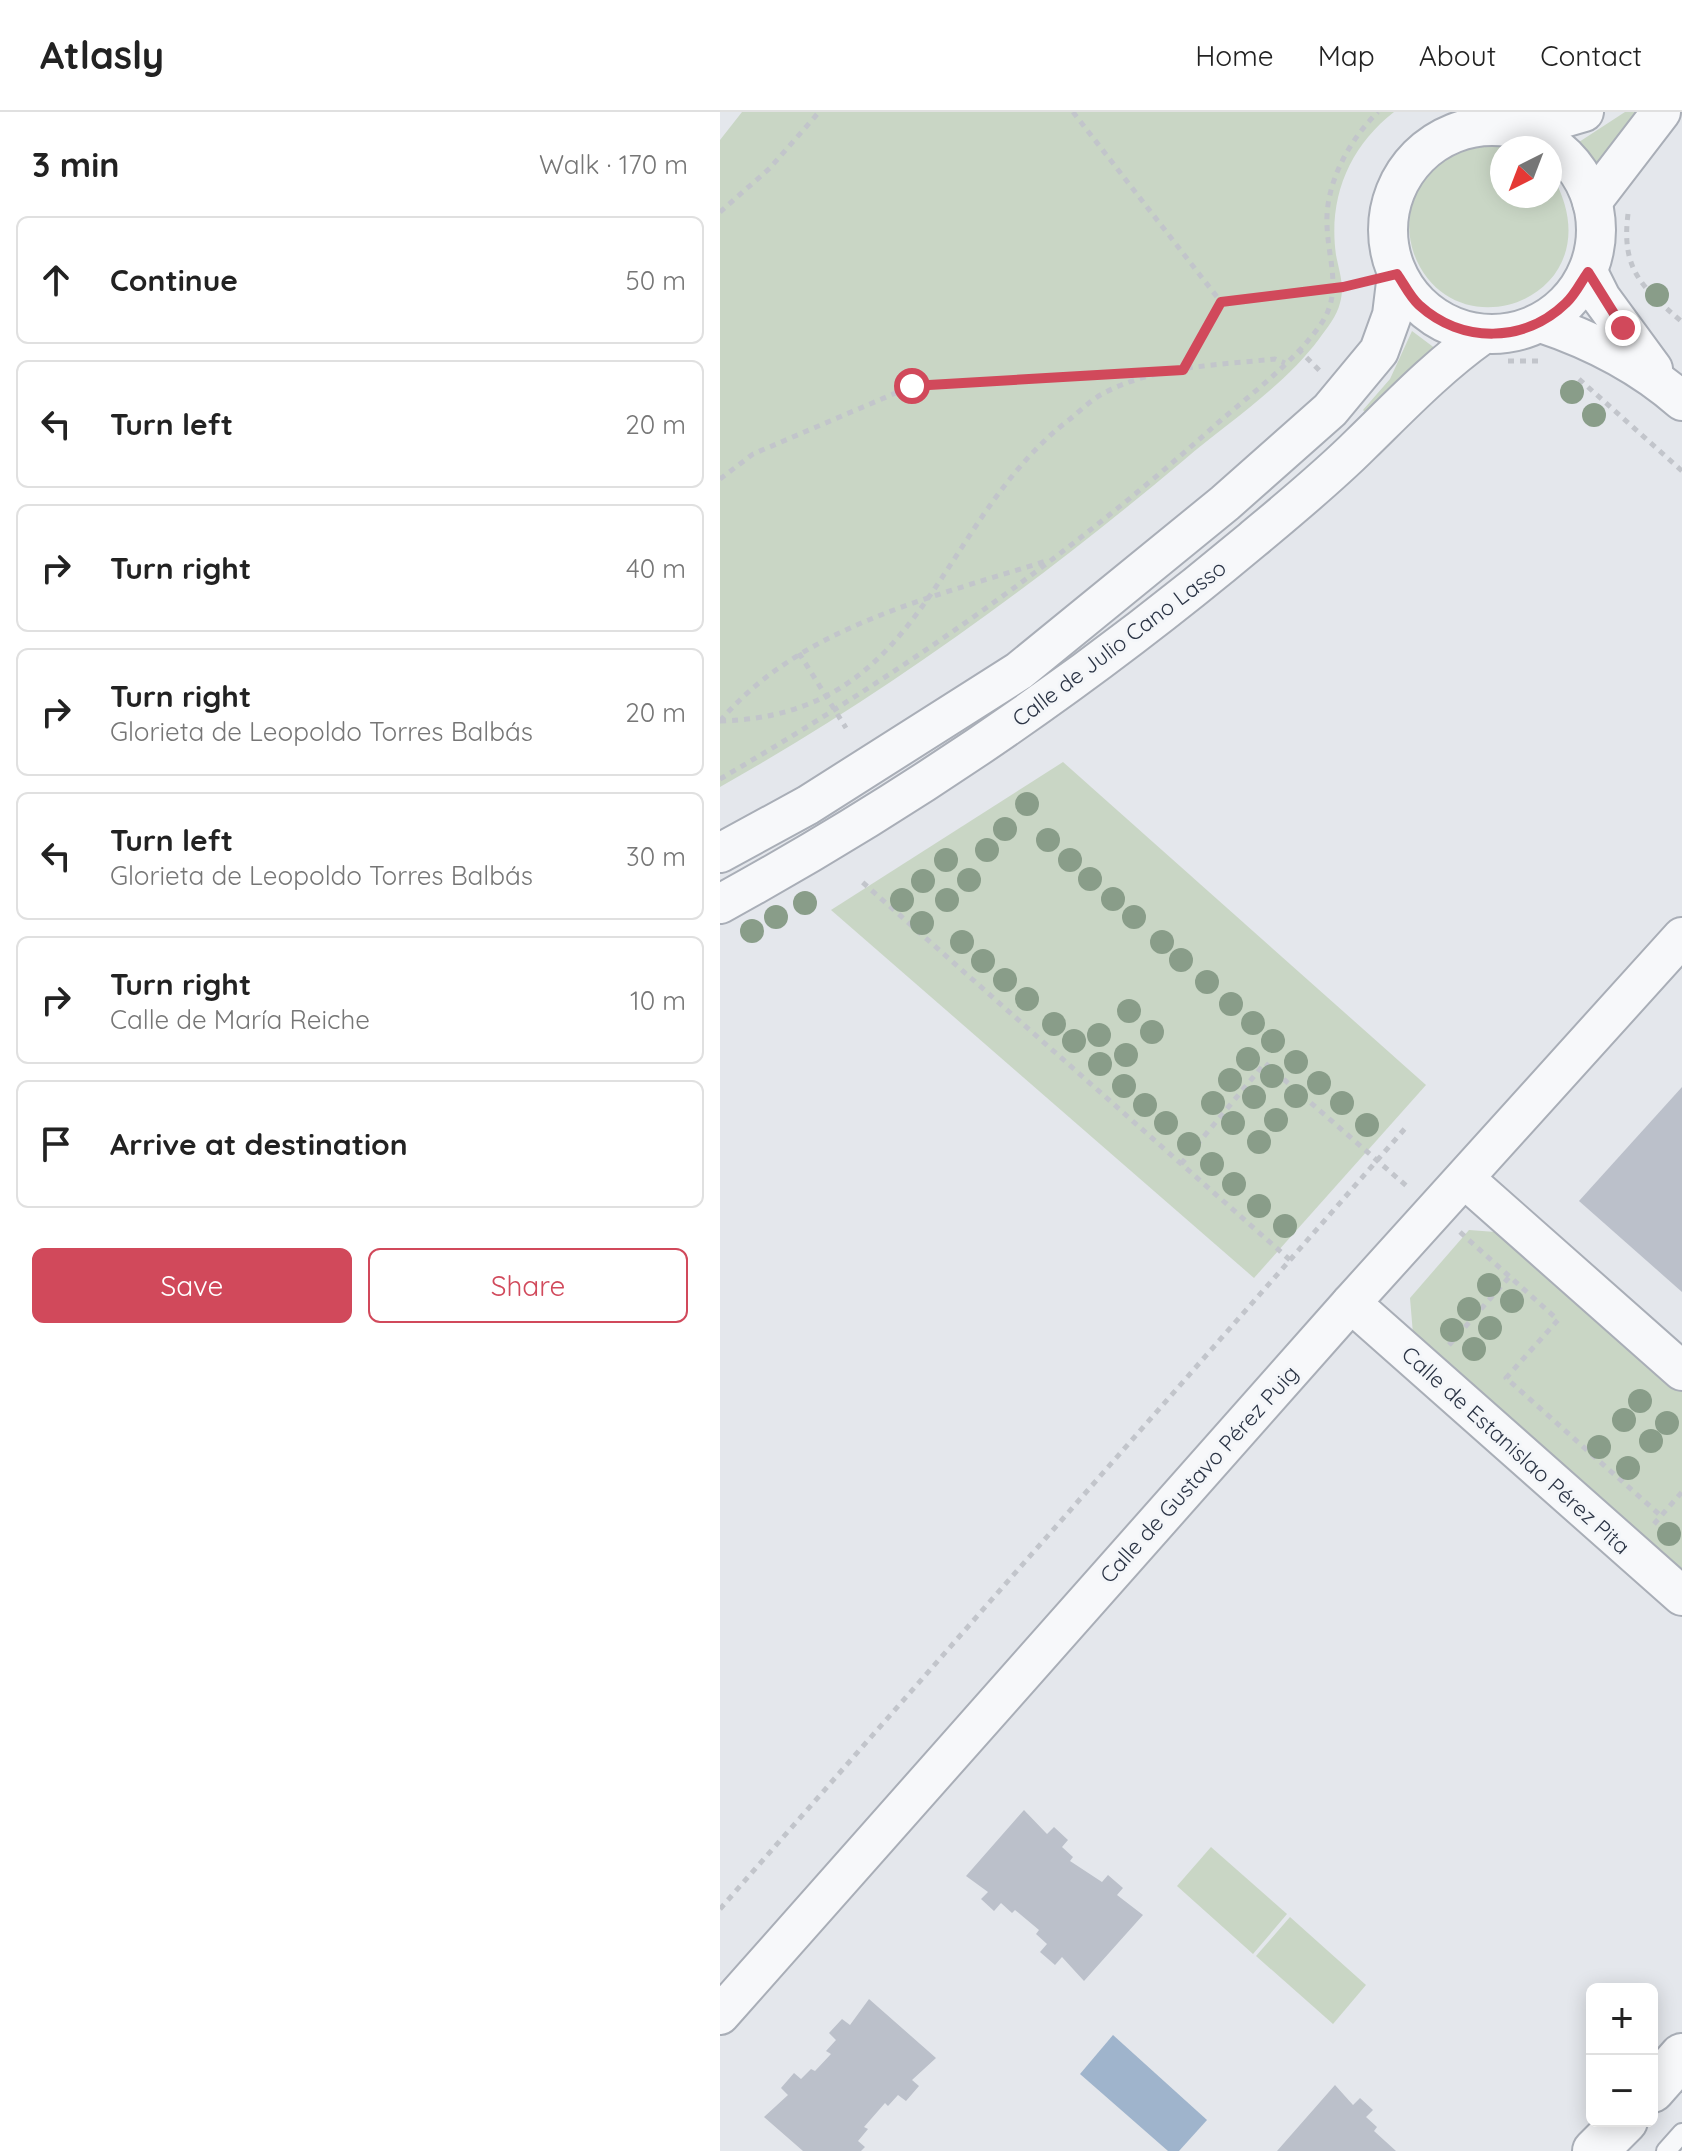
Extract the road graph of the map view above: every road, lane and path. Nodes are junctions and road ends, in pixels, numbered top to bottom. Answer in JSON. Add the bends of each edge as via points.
{"nodes":[{"id":1,"x":819,"y":112,"type":"edge"},
{"id":2,"x":1073,"y":112,"type":"edge"},
{"id":3,"x":1378,"y":112,"type":"edge"},
{"id":4,"x":1584,"y":112,"type":"edge"},
{"id":5,"x":1661,"y":112,"type":"edge"},
{"id":6,"x":1522,"y":130,"type":"junction"},
{"id":7,"x":1611,"y":204,"type":"junction"},
{"id":8,"x":720,"y":212,"type":"edge"},
{"id":9,"x":1588,"y":272,"type":"junction"},
{"id":10,"x":1397,"y":274,"type":"junction"},
{"id":11,"x":1333,"y":288,"type":"junction"},
{"id":12,"x":1221,"y":302,"type":"junction"},
{"id":13,"x":1682,"y":322,"type":"edge"},
{"id":14,"x":1541,"y":323,"type":"junction"},
{"id":15,"x":1489,"y":350,"type":"junction"},
{"id":16,"x":1545,"y":362,"type":"dead end"},
{"id":17,"x":1285,"y":363,"type":"junction"},
{"id":18,"x":1183,"y":370,"type":"junction"},
{"id":19,"x":1570,"y":371,"type":"dead end"},
{"id":20,"x":1673,"y":393,"type":"edge"},
{"id":21,"x":1682,"y":471,"type":"edge"},
{"id":22,"x":720,"y":479,"type":"edge"},
{"id":23,"x":1051,"y":560,"type":"junction"},
{"id":24,"x":929,"y":598,"type":"junction"},
{"id":25,"x":799,"y":653,"type":"junction"},
{"id":26,"x":826,"y":696,"type":"junction"},
{"id":27,"x":836,"y":710,"type":"junction"},
{"id":28,"x":720,"y":721,"type":"edge"},
{"id":29,"x":846,"y":728,"type":"dead end"},
{"id":30,"x":720,"y":779,"type":"edge"},
{"id":31,"x":720,"y":853,"type":"edge"},
{"id":32,"x":860,"y":880,"type":"dead end"},
{"id":33,"x":720,"y":904,"type":"edge"},
{"id":34,"x":1682,"y":937,"type":"edge"},
{"id":35,"x":1408,"y":1125,"type":"dead end"},
{"id":36,"x":1465,"y":1179,"type":"junction"},
{"id":37,"x":1290,"y":1260,"type":"junction"},
{"id":38,"x":1519,"y":1267,"type":"dead end"},
{"id":39,"x":1351,"y":1303,"type":"junction"},
{"id":40,"x":1448,"y":1346,"type":"dead end"},
{"id":41,"x":1682,"y":1371,"type":"edge"},
{"id":42,"x":1682,"y":1492,"type":"edge"},
{"id":43,"x":1650,"y":1528,"type":"dead end"},
{"id":44,"x":1682,"y":1596,"type":"edge"},
{"id":45,"x":720,"y":1909,"type":"edge"},
{"id":46,"x":720,"y":2015,"type":"edge"},
{"id":47,"x":1682,"y":2056,"type":"edge"},
{"id":48,"x":1658,"y":2083,"type":"edge"},
{"id":49,"x":1619,"y":2127,"type":"edge"},
{"id":50,"x":1682,"y":2133,"type":"edge"},
{"id":51,"x":1595,"y":2151,"type":"edge"},
{"id":52,"x":1666,"y":2151,"type":"edge"}],
"edges":[{"from":1,"to":8,"type":"path","via":[[770,168]]},
{"from":2,"to":12,"type":"path"},
{"from":3,"to":11,"type":"path","via":[[1348,150],[1332,185],[1327,223]]},
{"from":4,"to":6,"type":"street"},
{"from":5,"to":7,"type":"street"},
{"from":6,"to":7,"type":"street","via":[[1553,146]]},
{"from":6,"to":10,"type":"street","via":[[1488,125],[1455,132],[1425,149],[1403,175],[1389,207],[1387,241]]},
{"from":7,"to":9,"type":"street"},
{"from":7,"to":13,"type":"path","via":[[1641,286]]},
{"from":9,"to":14,"type":"street","via":[[1568,302]]},
{"from":9,"to":20,"type":"street","via":[[1601,298]]},
{"from":10,"to":11,"type":"path"},
{"from":10,"to":15,"type":"street","via":[[1417,304]]},
{"from":10,"to":31,"type":"street","name":"Calle de Julio Cano Lasso","via":[[1392,315],[1379,351],[1330,410],[1214,513],[1019,671],[808,805]]},
{"from":11,"to":12,"type":"path"},
{"from":11,"to":17,"type":"path","via":[[1331,307],[1319,327]]},
{"from":12,"to":18,"type":"path"},
{"from":14,"to":15,"type":"street","via":[[1512,333]]},
{"from":14,"to":20,"type":"street","via":[[1608,350]]},
{"from":15,"to":16,"type":"path","via":[[1508,361]]},
{"from":15,"to":33,"type":"street","name":"Calle de Julio Cano Lasso","via":[[1452,356],[1350,454],[1149,626],[945,772]]},
{"from":17,"to":18,"type":"path","via":[[1275,359]]},
{"from":17,"to":23,"type":"path","via":[[1179,458]]},
{"from":18,"to":22,"type":"path","via":[[912,386],[753,454]]},
{"from":18,"to":24,"type":"path","via":[[1104,393],[1049,435],[1003,485]]},
{"from":19,"to":21,"type":"path"},
{"from":23,"to":24,"type":"path"},
{"from":23,"to":27,"type":"path"},
{"from":24,"to":25,"type":"path"},
{"from":24,"to":26,"type":"path","via":[[897,642]]},
{"from":25,"to":26,"type":"path"},
{"from":25,"to":28,"type":"path","via":[[742,695]]},
{"from":26,"to":27,"type":"path"},
{"from":26,"to":28,"type":"path","via":[[756,720]]},
{"from":27,"to":29,"type":"path"},
{"from":27,"to":30,"type":"path"},
{"from":32,"to":37,"type":"path"},
{"from":34,"to":36,"type":"street","name":"Calle de Gustavo Pérez Puig"},
{"from":35,"to":37,"type":"path"},
{"from":36,"to":39,"type":"street","name":"Calle de Gustavo Pérez Puig"},
{"from":36,"to":41,"type":"street"},
{"from":37,"to":45,"type":"path"},
{"from":38,"to":40,"type":"path"},
{"from":39,"to":44,"type":"street","name":"Calle de Estanislao Pérez Pita"},
{"from":39,"to":46,"type":"street","name":"Calle de Gustavo Pérez Puig"},
{"from":42,"to":43,"type":"path"},
{"from":47,"to":48,"type":"street"},
{"from":49,"to":51,"type":"street"},
{"from":50,"to":52,"type":"lane"}]}
